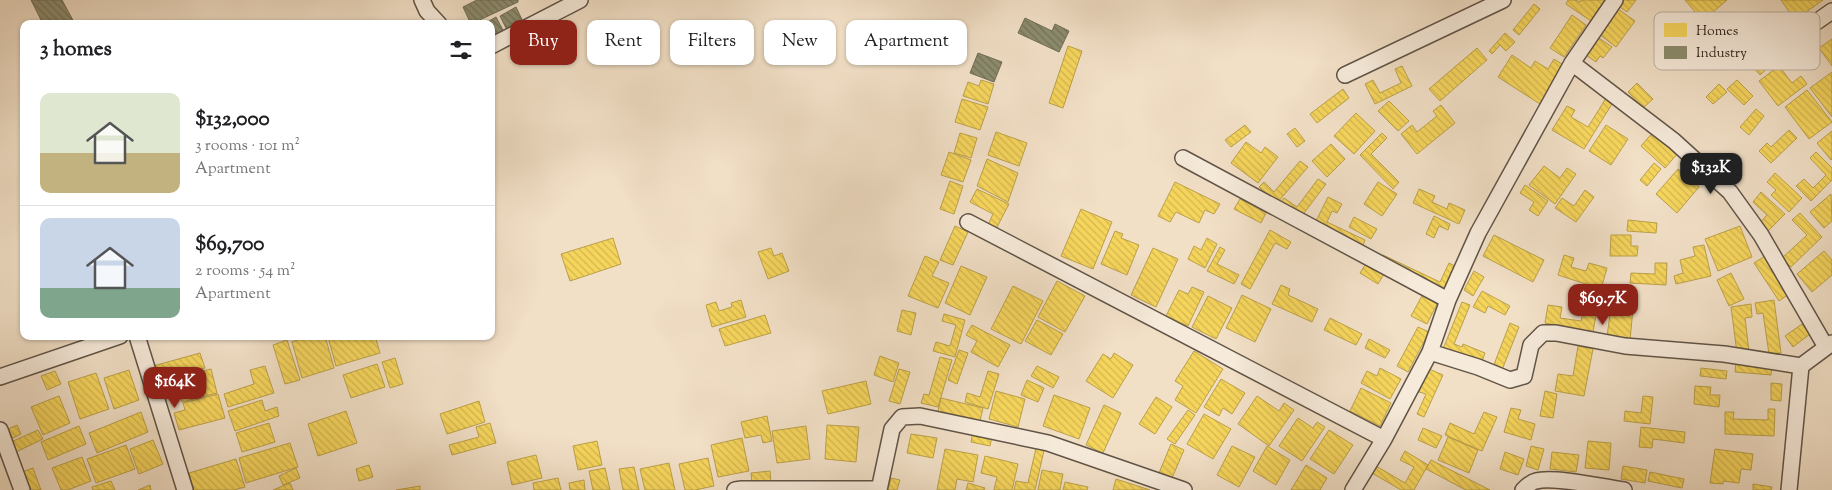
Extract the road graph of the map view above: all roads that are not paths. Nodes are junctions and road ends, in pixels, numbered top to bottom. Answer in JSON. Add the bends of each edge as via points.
{"nodes":[{"id":1,"x":422,"y":0,"type":"edge"},
{"id":2,"x":580,"y":0,"type":"edge"},
{"id":3,"x":1503,"y":0,"type":"edge"},
{"id":4,"x":1615,"y":0,"type":"edge"},
{"id":5,"x":1832,"y":11,"type":"edge"},
{"id":6,"x":435,"y":20,"type":"edge"},
{"id":7,"x":1820,"y":20,"type":"edge"},
{"id":8,"x":495,"y":44,"type":"edge"},
{"id":9,"x":1572,"y":63,"type":"junction"},
{"id":10,"x":1345,"y":75,"type":"dead end"},
{"id":11,"x":1183,"y":158,"type":"dead end"},
{"id":12,"x":968,"y":222,"type":"dead end"},
{"id":13,"x":1448,"y":300,"type":"junction"},
{"id":14,"x":108,"y":340,"type":"edge"},
{"id":15,"x":138,"y":340,"type":"edge"},
{"id":16,"x":1829,"y":345,"type":"edge"},
{"id":17,"x":1430,"y":352,"type":"junction"},
{"id":18,"x":1801,"y":366,"type":"junction"},
{"id":19,"x":0,"y":377,"type":"edge"},
{"id":20,"x":0,"y":430,"type":"edge"},
{"id":21,"x":1384,"y":438,"type":"junction"},
{"id":22,"x":879,"y":489,"type":"edge"},
{"id":23,"x":22,"y":490,"type":"edge"},
{"id":24,"x":185,"y":490,"type":"edge"},
{"id":25,"x":735,"y":490,"type":"edge"},
{"id":26,"x":1184,"y":490,"type":"edge"},
{"id":27,"x":1353,"y":490,"type":"edge"},
{"id":28,"x":1523,"y":490,"type":"edge"},
{"id":29,"x":1624,"y":490,"type":"edge"},
{"id":30,"x":1789,"y":490,"type":"edge"}],
"edges":[{"from":1,"to":6,"type":"street"},
{"from":2,"to":8,"type":"street"},
{"from":3,"to":10,"type":"street"},
{"from":4,"to":9,"type":"street"},
{"from":5,"to":7,"type":"street"},
{"from":9,"to":13,"type":"street","via":[[1478,233]]},
{"from":9,"to":16,"type":"street","via":[[1674,141],[1730,192]]},
{"from":11,"to":13,"type":"street"},
{"from":12,"to":21,"type":"street"},
{"from":13,"to":17,"type":"street"},
{"from":14,"to":19,"type":"street"},
{"from":15,"to":24,"type":"street"},
{"from":16,"to":18,"type":"street"},
{"from":17,"to":18,"type":"street","via":[[1510,380],[1524,376],[1531,345],[1543,333]]},
{"from":17,"to":21,"type":"street"},
{"from":18,"to":30,"type":"street"},
{"from":20,"to":23,"type":"street"},
{"from":21,"to":27,"type":"street"},
{"from":22,"to":25,"type":"street"},
{"from":22,"to":26,"type":"street","via":[[892,429],[902,417],[920,416],[1048,443]]},
{"from":28,"to":29,"type":"street","via":[[1536,481],[1552,480]]}]}
